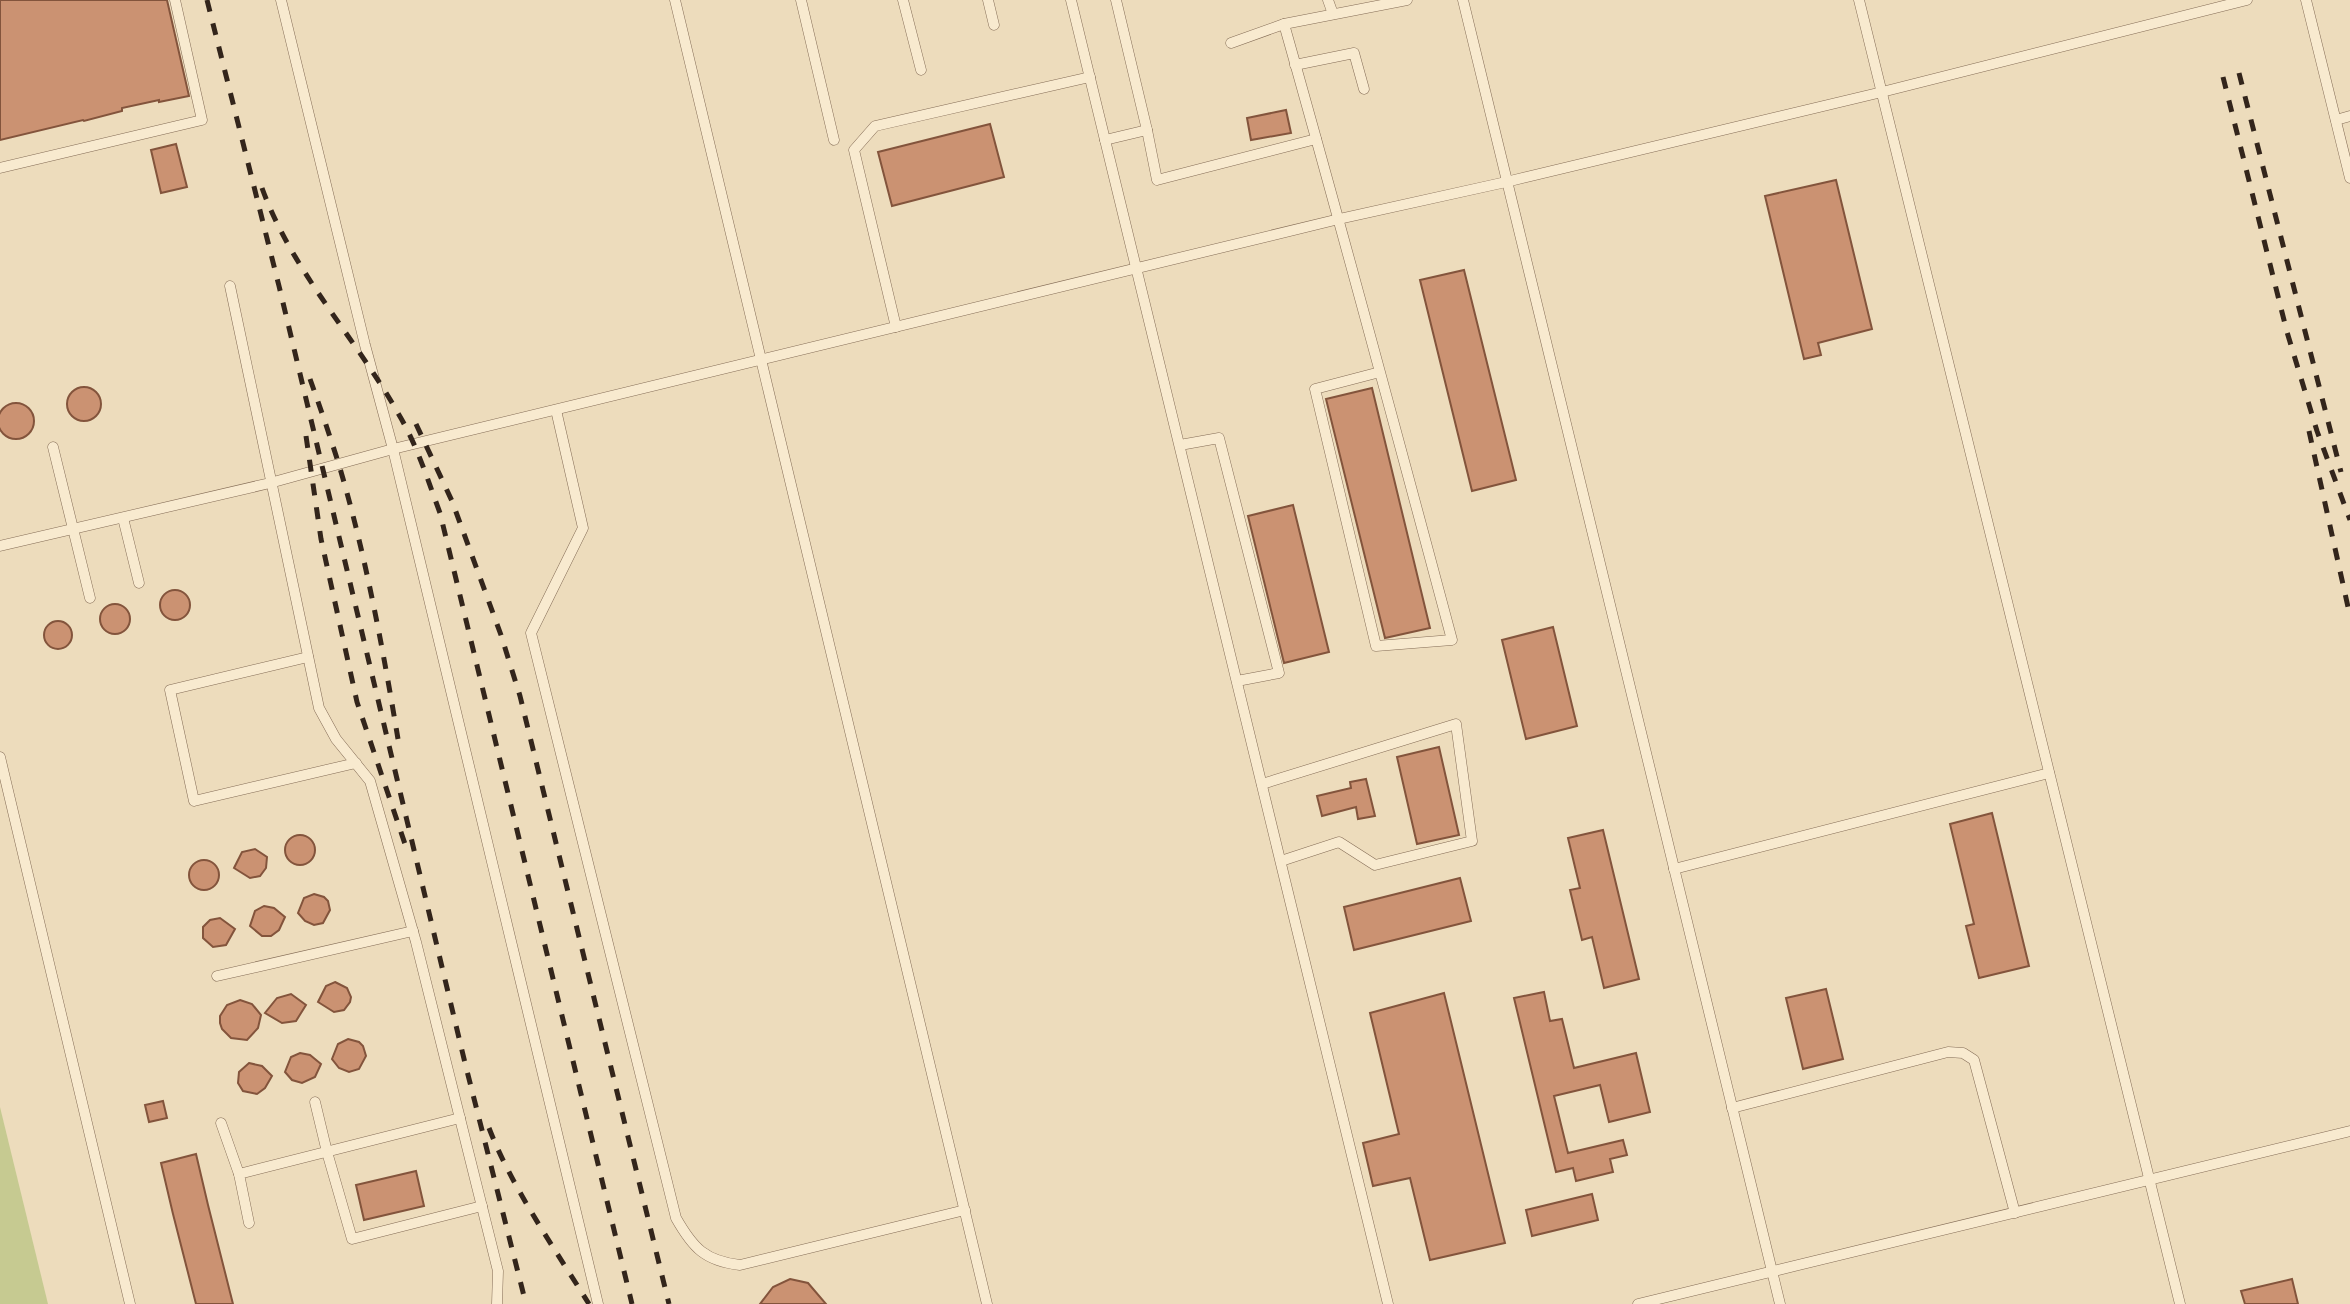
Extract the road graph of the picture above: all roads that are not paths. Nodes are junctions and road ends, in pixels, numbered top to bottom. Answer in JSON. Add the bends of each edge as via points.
{"nodes":[{"id":1,"x":175,"y":0,"type":"edge"},
{"id":2,"x":281,"y":0,"type":"edge"},
{"id":3,"x":675,"y":0,"type":"edge"},
{"id":4,"x":801,"y":0,"type":"edge"},
{"id":5,"x":903,"y":0,"type":"edge"},
{"id":6,"x":988,"y":0,"type":"edge"},
{"id":7,"x":1071,"y":0,"type":"edge"},
{"id":8,"x":1116,"y":0,"type":"edge"},
{"id":9,"x":1328,"y":0,"type":"edge"},
{"id":10,"x":1407,"y":0,"type":"edge"},
{"id":11,"x":1463,"y":0,"type":"edge"},
{"id":12,"x":1859,"y":0,"type":"edge"},
{"id":13,"x":2246,"y":0,"type":"edge"},
{"id":14,"x":2306,"y":0,"type":"edge"},
{"id":15,"x":1333,"y":15,"type":"junction"},
{"id":16,"x":1284,"y":24,"type":"junction"},
{"id":17,"x":994,"y":25,"type":"dead end"},
{"id":18,"x":1231,"y":43,"type":"dead end"},
{"id":19,"x":1295,"y":65,"type":"junction"},
{"id":20,"x":921,"y":70,"type":"dead end"},
{"id":21,"x":1090,"y":77,"type":"junction"},
{"id":22,"x":1364,"y":89,"type":"dead end"},
{"id":23,"x":1882,"y":92,"type":"junction"},
{"id":24,"x":2350,"y":116,"type":"edge"},
{"id":25,"x":2336,"y":120,"type":"junction"},
{"id":26,"x":1147,"y":130,"type":"junction"},
{"id":27,"x":1105,"y":139,"type":"junction"},
{"id":28,"x":1316,"y":139,"type":"junction"},
{"id":29,"x":834,"y":140,"type":"dead end"},
{"id":30,"x":0,"y":168,"type":"edge"},
{"id":31,"x":2350,"y":178,"type":"edge"},
{"id":32,"x":1506,"y":182,"type":"junction"},
{"id":33,"x":1339,"y":219,"type":"junction"},
{"id":34,"x":1137,"y":269,"type":"junction"},
{"id":35,"x":230,"y":286,"type":"dead end"},
{"id":36,"x":896,"y":327,"type":"junction"},
{"id":37,"x":762,"y":360,"type":"junction"},
{"id":38,"x":1380,"y":372,"type":"junction"},
{"id":39,"x":556,"y":410,"type":"junction"},
{"id":40,"x":1180,"y":445,"type":"junction"},
{"id":41,"x":53,"y":447,"type":"dead end"},
{"id":42,"x":393,"y":449,"type":"junction"},
{"id":43,"x":270,"y":484,"type":"junction"},
{"id":44,"x":123,"y":518,"type":"junction"},
{"id":45,"x":71,"y":530,"type":"junction"},
{"id":46,"x":0,"y":546,"type":"edge"},
{"id":47,"x":139,"y":583,"type":"dead end"},
{"id":48,"x":90,"y":598,"type":"dead end"},
{"id":49,"x":309,"y":657,"type":"junction"},
{"id":50,"x":1237,"y":681,"type":"junction"},
{"id":51,"x":0,"y":757,"type":"edge"},
{"id":52,"x":356,"y":763,"type":"junction"},
{"id":53,"x":2049,"y":773,"type":"junction"},
{"id":54,"x":1262,"y":784,"type":"junction"},
{"id":55,"x":1281,"y":861,"type":"junction"},
{"id":56,"x":1674,"y":869,"type":"junction"},
{"id":57,"x":413,"y":931,"type":"junction"},
{"id":58,"x":217,"y":976,"type":"dead end"},
{"id":59,"x":315,"y":1102,"type":"dead end"},
{"id":60,"x":1732,"y":1108,"type":"junction"},
{"id":61,"x":460,"y":1118,"type":"junction"},
{"id":62,"x":221,"y":1123,"type":"dead end"},
{"id":63,"x":2350,"y":1130,"type":"edge"},
{"id":64,"x":327,"y":1152,"type":"junction"},
{"id":65,"x":239,"y":1174,"type":"junction"},
{"id":66,"x":2149,"y":1181,"type":"junction"},
{"id":67,"x":482,"y":1206,"type":"junction"},
{"id":68,"x":965,"y":1210,"type":"junction"},
{"id":69,"x":2015,"y":1213,"type":"junction"},
{"id":70,"x":249,"y":1223,"type":"dead end"},
{"id":71,"x":1772,"y":1272,"type":"junction"},
{"id":72,"x":130,"y":1304,"type":"edge"},
{"id":73,"x":497,"y":1304,"type":"edge"},
{"id":74,"x":598,"y":1304,"type":"edge"},
{"id":75,"x":987,"y":1304,"type":"edge"},
{"id":76,"x":1388,"y":1304,"type":"edge"},
{"id":77,"x":1638,"y":1304,"type":"edge"},
{"id":78,"x":1780,"y":1304,"type":"edge"},
{"id":79,"x":2180,"y":1304,"type":"edge"}],
"edges":[{"from":1,"to":30,"type":"lane","via":[[202,120]]},
{"from":2,"to":42,"type":"lane"},
{"from":3,"to":37,"type":"lane"},
{"from":4,"to":29,"type":"lane"},
{"from":5,"to":20,"type":"lane"},
{"from":6,"to":17,"type":"lane"},
{"from":7,"to":21,"type":"lane"},
{"from":8,"to":26,"type":"lane"},
{"from":9,"to":15,"type":"lane"},
{"from":10,"to":15,"type":"lane"},
{"from":11,"to":32,"type":"lane"},
{"from":12,"to":23,"type":"lane"},
{"from":13,"to":23,"type":"lane"},
{"from":14,"to":25,"type":"lane"},
{"from":15,"to":16,"type":"lane"},
{"from":16,"to":18,"type":"lane"},
{"from":16,"to":19,"type":"lane"},
{"from":19,"to":22,"type":"lane","via":[[1354,53]]},
{"from":19,"to":28,"type":"lane"},
{"from":21,"to":27,"type":"lane"},
{"from":21,"to":36,"type":"lane","via":[[875,126],[853,150]]},
{"from":23,"to":32,"type":"lane"},
{"from":23,"to":53,"type":"lane"},
{"from":24,"to":25,"type":"lane"},
{"from":25,"to":31,"type":"lane"},
{"from":26,"to":27,"type":"lane"},
{"from":26,"to":28,"type":"lane","via":[[1157,180]]},
{"from":27,"to":34,"type":"lane"},
{"from":28,"to":33,"type":"lane"},
{"from":32,"to":33,"type":"lane"},
{"from":32,"to":56,"type":"lane"},
{"from":33,"to":34,"type":"lane"},
{"from":33,"to":38,"type":"lane"},
{"from":34,"to":36,"type":"lane"},
{"from":34,"to":40,"type":"lane"},
{"from":35,"to":43,"type":"lane"},
{"from":36,"to":37,"type":"lane"},
{"from":37,"to":39,"type":"lane"},
{"from":37,"to":68,"type":"lane"},
{"from":38,"to":38,"type":"lane","via":[[1448,626],[1452,640],[1376,646],[1315,389]]},
{"from":39,"to":42,"type":"lane"},
{"from":39,"to":68,"type":"lane","via":[[583,528],[531,633],[676,1219],[700,1252],[720,1263],[740,1265]]},
{"from":40,"to":50,"type":"lane"},
{"from":40,"to":50,"type":"lane","via":[[1219,438],[1279,673]]},
{"from":41,"to":45,"type":"lane"},
{"from":42,"to":43,"type":"lane"},
{"from":42,"to":74,"type":"lane"},
{"from":43,"to":44,"type":"lane"},
{"from":43,"to":49,"type":"lane"},
{"from":44,"to":45,"type":"lane"},
{"from":44,"to":47,"type":"lane"},
{"from":45,"to":46,"type":"lane"},
{"from":45,"to":48,"type":"lane"},
{"from":49,"to":52,"type":"lane","via":[[319,708]]},
{"from":49,"to":52,"type":"lane","via":[[170,690],[194,801]]},
{"from":50,"to":54,"type":"lane"},
{"from":51,"to":72,"type":"lane"},
{"from":52,"to":57,"type":"lane","via":[[370,781]]},
{"from":53,"to":56,"type":"lane"},
{"from":53,"to":66,"type":"lane"},
{"from":54,"to":55,"type":"lane"},
{"from":54,"to":55,"type":"lane","via":[[1457,724],[1472,841],[1375,865],[1339,842]]},
{"from":55,"to":76,"type":"lane"},
{"from":56,"to":60,"type":"lane"},
{"from":57,"to":58,"type":"lane"},
{"from":57,"to":61,"type":"lane"},
{"from":59,"to":64,"type":"lane"},
{"from":60,"to":69,"type":"lane","via":[[1948,1052],[1963,1053],[1974,1060]]},
{"from":60,"to":71,"type":"lane"},
{"from":61,"to":64,"type":"lane"},
{"from":61,"to":67,"type":"lane"},
{"from":62,"to":65,"type":"lane"},
{"from":63,"to":66,"type":"lane"},
{"from":64,"to":65,"type":"lane"},
{"from":64,"to":67,"type":"lane","via":[[352,1239]]},
{"from":65,"to":70,"type":"lane"},
{"from":66,"to":69,"type":"lane"},
{"from":66,"to":79,"type":"lane"},
{"from":67,"to":73,"type":"lane","via":[[498,1271]]},
{"from":68,"to":75,"type":"lane"},
{"from":69,"to":71,"type":"lane"},
{"from":71,"to":77,"type":"lane"},
{"from":71,"to":78,"type":"lane"}]}
